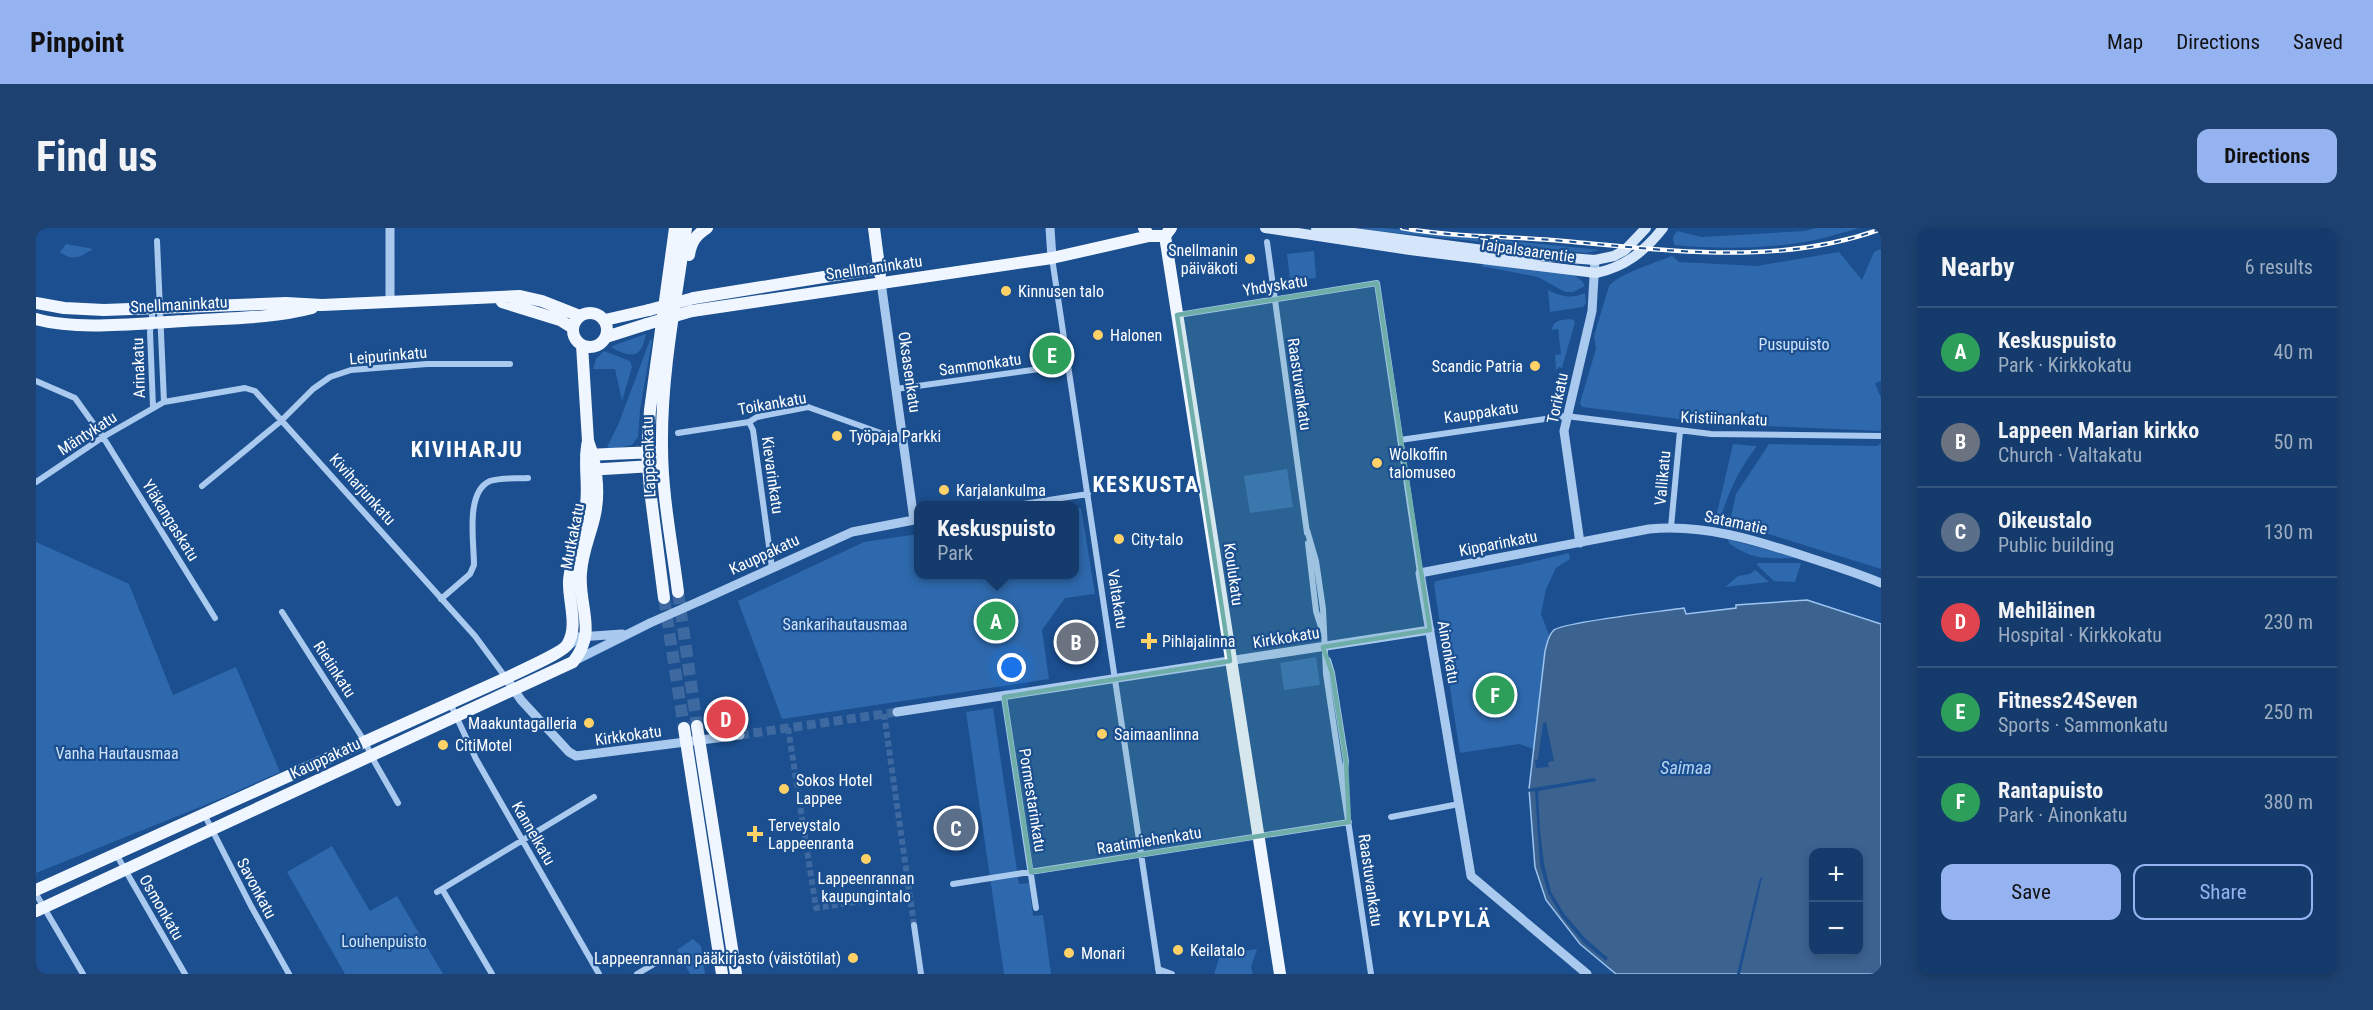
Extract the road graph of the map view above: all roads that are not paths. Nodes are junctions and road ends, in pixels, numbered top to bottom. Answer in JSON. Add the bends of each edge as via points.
{"nodes":[{"id":1,"x":390,"y":228,"type":"edge"},
{"id":2,"x":675,"y":228,"type":"edge"},
{"id":3,"x":686,"y":228,"type":"edge"},
{"id":4,"x":707,"y":228,"type":"edge"},
{"id":5,"x":874,"y":228,"type":"edge"},
{"id":6,"x":1050,"y":228,"type":"edge"},
{"id":7,"x":1265,"y":228,"type":"edge"},
{"id":8,"x":1316,"y":228,"type":"edge"},
{"id":9,"x":1646,"y":228,"type":"edge"},
{"id":10,"x":1663,"y":228,"type":"edge"},
{"id":11,"x":1162,"y":234,"type":"edge"},
{"id":12,"x":157,"y":241,"type":"dead end"},
{"id":13,"x":1267,"y":242,"type":"dead end"},
{"id":14,"x":1052,"y":258,"type":"junction"},
{"id":15,"x":1595,"y":260,"type":"junction"},
{"id":16,"x":879,"y":268,"type":"junction"},
{"id":17,"x":1596,"y":273,"type":"junction"},
{"id":18,"x":881,"y":282,"type":"junction"},
{"id":19,"x":1377,"y":283,"type":"joint"},
{"id":20,"x":676,"y":296,"type":"junction"},
{"id":21,"x":486,"y":298,"type":"junction"},
{"id":22,"x":1274,"y":299,"type":"junction"},
{"id":23,"x":390,"y":302,"type":"junction"},
{"id":24,"x":36,"y":303,"type":"edge"},
{"id":25,"x":322,"y":305,"type":"junction"},
{"id":26,"x":156,"y":307,"type":"junction"},
{"id":27,"x":1177,"y":315,"type":"junction"},
{"id":28,"x":580,"y":316,"type":"junction"},
{"id":29,"x":36,"y":319,"type":"edge"},
{"id":30,"x":605,"y":321,"type":"junction"},
{"id":31,"x":155,"y":323,"type":"junction"},
{"id":32,"x":573,"y":328,"type":"junction"},
{"id":33,"x":606,"y":337,"type":"junction"},
{"id":34,"x":582,"y":345,"type":"junction"},
{"id":35,"x":510,"y":364,"type":"dead end"},
{"id":36,"x":1068,"y":365,"type":"junction"},
{"id":37,"x":36,"y":381,"type":"edge"},
{"id":38,"x":896,"y":389,"type":"junction"},
{"id":39,"x":164,"y":402,"type":"junction"},
{"id":40,"x":153,"y":407,"type":"junction"},
{"id":41,"x":1566,"y":416,"type":"junction"},
{"id":42,"x":281,"y":421,"type":"junction"},
{"id":43,"x":749,"y":422,"type":"junction"},
{"id":44,"x":1680,"y":431,"type":"junction"},
{"id":45,"x":678,"y":433,"type":"dead end"},
{"id":46,"x":902,"y":435,"type":"junction"},
{"id":47,"x":1881,"y":436,"type":"edge"},
{"id":48,"x":104,"y":437,"type":"junction"},
{"id":49,"x":1400,"y":440,"type":"junction"},
{"id":50,"x":662,"y":451,"type":"junction"},
{"id":51,"x":647,"y":452,"type":"junction"},
{"id":52,"x":589,"y":455,"type":"junction"},
{"id":53,"x":662,"y":465,"type":"junction"},
{"id":54,"x":648,"y":466,"type":"junction"},
{"id":55,"x":590,"y":470,"type":"junction"},
{"id":56,"x":528,"y":478,"type":"dead end"},
{"id":57,"x":36,"y":482,"type":"edge"},
{"id":58,"x":202,"y":486,"type":"dead end"},
{"id":59,"x":1088,"y":494,"type":"junction"},
{"id":60,"x":1042,"y":501,"type":"edge"},
{"id":61,"x":914,"y":508,"type":"edge"},
{"id":62,"x":914,"y":520,"type":"edge"},
{"id":63,"x":1671,"y":527,"type":"junction"},
{"id":64,"x":1580,"y":543,"type":"junction"},
{"id":65,"x":772,"y":568,"type":"junction"},
{"id":66,"x":1420,"y":573,"type":"junction"},
{"id":67,"x":1881,"y":583,"type":"edge"},
{"id":68,"x":678,"y":592,"type":"tunnel mouth"},
{"id":69,"x":664,"y":598,"type":"tunnel mouth"},
{"id":70,"x":441,"y":599,"type":"junction"},
{"id":71,"x":282,"y":612,"type":"dead end"},
{"id":72,"x":215,"y":618,"type":"dead end"},
{"id":73,"x":572,"y":624,"type":"junction"},
{"id":74,"x":1430,"y":630,"type":"junction"},
{"id":75,"x":627,"y":633,"type":"junction"},
{"id":76,"x":586,"y":642,"type":"junction"},
{"id":77,"x":1325,"y":646,"type":"junction"},
{"id":78,"x":566,"y":647,"type":"junction"},
{"id":79,"x":1230,"y":661,"type":"junction"},
{"id":80,"x":507,"y":678,"type":"junction"},
{"id":81,"x":1115,"y":679,"type":"junction"},
{"id":82,"x":513,"y":689,"type":"junction"},
{"id":83,"x":1004,"y":697,"type":"junction"},
{"id":84,"x":450,"y":703,"type":"junction"},
{"id":85,"x":897,"y":712,"type":"tunnel mouth"},
{"id":86,"x":455,"y":716,"type":"junction"},
{"id":87,"x":691,"y":727,"type":"tunnel mouth"},
{"id":88,"x":740,"y":735,"type":"tunnel mouth"},
{"id":89,"x":693,"y":741,"type":"junction"},
{"id":90,"x":365,"y":742,"type":"junction"},
{"id":91,"x":371,"y":755,"type":"junction"},
{"id":92,"x":594,"y":797,"type":"dead end"},
{"id":93,"x":398,"y":803,"type":"dead end"},
{"id":94,"x":1459,"y":804,"type":"junction"},
{"id":95,"x":204,"y":814,"type":"junction"},
{"id":96,"x":1391,"y":817,"type":"dead end"},
{"id":97,"x":1349,"y":822,"type":"junction"},
{"id":98,"x":211,"y":830,"type":"junction"},
{"id":99,"x":1258,"y":836,"type":"junction"},
{"id":100,"x":521,"y":840,"type":"junction"},
{"id":101,"x":116,"y":854,"type":"junction"},
{"id":102,"x":1141,"y":854,"type":"junction"},
{"id":103,"x":124,"y":870,"type":"junction"},
{"id":104,"x":1031,"y":872,"type":"junction"},
{"id":105,"x":953,"y":884,"type":"dead end"},
{"id":106,"x":36,"y":892,"type":"edge"},
{"id":107,"x":1036,"y":908,"type":"dead end"},
{"id":108,"x":40,"y":909,"type":"edge"},
{"id":109,"x":914,"y":926,"type":"tunnel mouth"},
{"id":110,"x":664,"y":958,"type":"dead end"},
{"id":111,"x":288,"y":972,"type":"edge"},
{"id":112,"x":1158,"y":972,"type":"edge"},
{"id":113,"x":83,"y":974,"type":"edge"},
{"id":114,"x":185,"y":974,"type":"edge"},
{"id":115,"x":279,"y":974,"type":"edge"},
{"id":116,"x":492,"y":974,"type":"edge"},
{"id":117,"x":599,"y":974,"type":"edge"},
{"id":118,"x":636,"y":974,"type":"edge"},
{"id":119,"x":722,"y":974,"type":"edge"},
{"id":120,"x":736,"y":974,"type":"edge"},
{"id":121,"x":921,"y":974,"type":"edge"},
{"id":122,"x":1172,"y":974,"type":"edge"},
{"id":123,"x":1280,"y":974,"type":"edge"},
{"id":124,"x":1371,"y":974,"type":"edge"},
{"id":125,"x":1587,"y":974,"type":"edge"}],
"edges":[{"from":1,"to":23,"type":"street"},
{"from":2,"to":51,"type":"main road","name":"Lappeenkatu"},
{"from":3,"to":20,"type":"main road"},
{"from":4,"to":20,"type":"main road","via":[[692,242]]},
{"from":5,"to":16,"type":"main road","name":"Oksasenkatu"},
{"from":6,"to":14,"type":"street","name":"Valtakatu"},
{"from":7,"to":17,"type":"main road","name":"Taipalsaarentie"},
{"from":8,"to":15,"type":"main road","name":"Taipalsaarentie","via":[[1506,254]]},
{"from":9,"to":15,"type":"main road","name":"Taipalsaarentie","via":[[1625,250]]},
{"from":10,"to":17,"type":"main road","name":"Taipalsaarentie","via":[[1626,263]]},
{"from":11,"to":14,"type":"main road","name":"Snellmaninkatu"},
{"from":11,"to":27,"type":"main road","name":"Koulukatu"},
{"from":12,"to":26,"type":"street","name":"Arinakatu"},
{"from":13,"to":22,"type":"street","name":"Raastuvankatu"},
{"from":14,"to":18,"type":"main road","name":"Snellmaninkatu"},
{"from":14,"to":36,"type":"street","name":"Valtakatu"},
{"from":15,"to":17,"type":"street","name":"Torikatu"},
{"from":16,"to":18,"type":"main road","name":"Oksasenkatu"},
{"from":16,"to":30,"type":"main road","name":"Snellmaninkatu","bridge":true,"via":[[694,298]]},
{"from":17,"to":41,"type":"street","name":"Torikatu","via":[[1592,311]]},
{"from":18,"to":33,"type":"main road","name":"Snellmaninkatu","bridge":true,"via":[[692,311]]},
{"from":18,"to":38,"type":"street","name":"Oksasenkatu"},
{"from":19,"to":22,"type":"street","name":"Yhdyskatu"},
{"from":19,"to":49,"type":"street","name":"Ainonkatu"},
{"from":20,"to":50,"type":"main road","name":"Lappeenkatu"},
{"from":21,"to":23,"type":"main road","name":"Snellmaninkatu"},
{"from":21,"to":28,"type":"main road","name":"Snellmaninkatu","via":[[520,296]]},
{"from":21,"to":32,"type":"main road","name":"Snellmaninkatu","via":[[560,320]]},
{"from":22,"to":27,"type":"street","name":"Yhdyskatu"},
{"from":22,"to":77,"type":"street","name":"Raastuvankatu","via":[[1316,611]]},
{"from":23,"to":25,"type":"main road","name":"Snellmaninkatu"},
{"from":24,"to":26,"type":"main road","name":"Snellmaninkatu","via":[[82,309]]},
{"from":25,"to":26,"type":"main road","name":"Snellmaninkatu"},
{"from":25,"to":31,"type":"main road","name":"Snellmaninkatu","via":[[287,315]]},
{"from":26,"to":31,"type":"street","name":"Arinakatu"},
{"from":27,"to":79,"type":"main road","name":"Koulukatu"},
{"from":28,"to":30,"type":"main road","via":[[596,313]]},
{"from":28,"to":32,"type":"main road"},
{"from":29,"to":31,"type":"main road","name":"Snellmaninkatu","via":[[61,324]]},
{"from":30,"to":33,"type":"main road"},
{"from":31,"to":39,"type":"street","name":"Arinakatu"},
{"from":31,"to":40,"type":"street","name":"Arinakatu","via":[[150,332]]},
{"from":32,"to":34,"type":"main road"},
{"from":33,"to":34,"type":"main road","via":[[599,345]]},
{"from":34,"to":52,"type":"main road","name":"Mutkakatu"},
{"from":35,"to":42,"type":"street","name":"Leipurinkatu","via":[[427,364],[351,370],[330,377],[313,389]]},
{"from":36,"to":38,"type":"street","name":"Sammonkatu"},
{"from":36,"to":59,"type":"street","name":"Valtakatu"},
{"from":37,"to":48,"type":"street","name":"Yläkangaskatu","via":[[75,398]]},
{"from":38,"to":46,"type":"street","name":"Oksasenkatu"},
{"from":39,"to":40,"type":"street","name":"Kiviharjunkatu"},
{"from":39,"to":42,"type":"street","name":"Kiviharjunkatu","via":[[245,388],[255,392]]},
{"from":40,"to":48,"type":"street","name":"Mäntykatu"},
{"from":41,"to":44,"type":"street","name":"Kristiinankatu"},
{"from":41,"to":49,"type":"street","name":"Kauppakatu"},
{"from":41,"to":64,"type":"street","name":"Torikatu","via":[[1564,431]]},
{"from":42,"to":58,"type":"street","name":"Leipurinkatu"},
{"from":42,"to":70,"type":"street","name":"Kiviharjunkatu"},
{"from":43,"to":45,"type":"street","name":"Toikankatu"},
{"from":43,"to":46,"type":"street","name":"Toikankatu","via":[[808,407],[889,436]]},
{"from":43,"to":65,"type":"street","name":"Kievarinkatu"},
{"from":44,"to":47,"type":"street","name":"Kristiinankatu"},
{"from":44,"to":63,"type":"street","name":"Vallikatu"},
{"from":46,"to":61,"type":"street","name":"Oksasenkatu"},
{"from":48,"to":57,"type":"street","name":"Mäntykatu"},
{"from":48,"to":72,"type":"street","name":"Yläkangaskatu"},
{"from":49,"to":66,"type":"street","name":"Ainonkatu"},
{"from":50,"to":51,"type":"main road"},
{"from":50,"to":53,"type":"main road","name":"Lappeenkatu"},
{"from":51,"to":52,"type":"main road"},
{"from":51,"to":54,"type":"main road","name":"Lappeenkatu"},
{"from":52,"to":55,"type":"main road","name":"Mutkakatu"},
{"from":53,"to":54,"type":"main road"},
{"from":53,"to":68,"type":"main road","name":"Lappeenkatu"},
{"from":54,"to":55,"type":"main road"},
{"from":54,"to":69,"type":"main road","name":"Lappeenkatu"},
{"from":55,"to":73,"type":"main road","name":"Mutkakatu","via":[[587,502],[569,578]]},
{"from":55,"to":76,"type":"main road","name":"Mutkakatu","via":[[596,513],[580,577]]},
{"from":56,"to":70,"type":"street","via":[[505,478],[480,489],[474,502],[474,565],[470,574]]},
{"from":59,"to":60,"type":"street"},
{"from":59,"to":81,"type":"street","name":"Valtakatu"},
{"from":62,"to":65,"type":"street","name":"Kauppakatu","via":[[852,532]]},
{"from":63,"to":64,"type":"street","name":"Satamatie"},
{"from":63,"to":67,"type":"street","name":"Satamatie","via":[[1745,536]]},
{"from":64,"to":66,"type":"street","name":"Kipparinkatu"},
{"from":65,"to":75,"type":"street","name":"Kauppakatu","bridge":true},
{"from":66,"to":74,"type":"street","name":"Ainonkatu"},
{"from":70,"to":80,"type":"street","name":"Kiviharjunkatu"},
{"from":71,"to":90,"type":"street","name":"Rietinkatu"},
{"from":73,"to":76,"type":"street","name":"Mutkakatu"},
{"from":73,"to":78,"type":"main road","name":"Mutkakatu"},
{"from":74,"to":77,"type":"street","name":"Kirkkokatu"},
{"from":74,"to":94,"type":"street","name":"Ainonkatu"},
{"from":75,"to":76,"type":"street","name":"Kauppakatu"},
{"from":75,"to":76,"type":"street","name":"Kauppakatu"},
{"from":76,"to":78,"type":"street","name":"Kauppakatu"},
{"from":76,"to":82,"type":"main road","name":"Kauppakatu","via":[[573,662]]},
{"from":77,"to":79,"type":"street","name":"Kirkkokatu"},
{"from":77,"to":97,"type":"street","name":"Raastuvankatu"},
{"from":78,"to":80,"type":"main road","name":"Kauppakatu"},
{"from":79,"to":81,"type":"street","name":"Kirkkokatu"},
{"from":79,"to":99,"type":"main road","name":"Koulukatu"},
{"from":80,"to":82,"type":"street","name":"Kiviharjunkatu"},
{"from":80,"to":84,"type":"main road","name":"Kauppakatu"},
{"from":81,"to":83,"type":"street","name":"Kirkkokatu"},
{"from":81,"to":102,"type":"street","name":"Valtakatu"},
{"from":82,"to":86,"type":"main road","name":"Kauppakatu"},
{"from":82,"to":89,"type":"street","name":"Kirkkokatu","via":[[576,756]]},
{"from":83,"to":85,"type":"street","name":"Kirkkokatu"},
{"from":83,"to":104,"type":"street","name":"Pormestarinkatu"},
{"from":84,"to":86,"type":"street","name":"Kannelkatu"},
{"from":84,"to":90,"type":"main road","name":"Kauppakatu"},
{"from":86,"to":91,"type":"main road","name":"Kauppakatu"},
{"from":86,"to":100,"type":"street","name":"Kannelkatu"},
{"from":87,"to":89,"type":"main road"},
{"from":88,"to":89,"type":"street","name":"Kirkkokatu"},
{"from":89,"to":119,"type":"main road"},
{"from":89,"to":120,"type":"main road"},
{"from":90,"to":91,"type":"street","name":"Rietinkatu"},
{"from":90,"to":95,"type":"main road","name":"Kauppakatu"},
{"from":91,"to":93,"type":"street","name":"Rietinkatu"},
{"from":91,"to":98,"type":"main road","name":"Kauppakatu"},
{"from":92,"to":100,"type":"street"},
{"from":94,"to":96,"type":"street"},
{"from":94,"to":125,"type":"street","name":"Ainonkatu","via":[[1471,876]]},
{"from":95,"to":98,"type":"street","name":"Savonkatu"},
{"from":95,"to":101,"type":"main road","name":"Kauppakatu"},
{"from":97,"to":99,"type":"street","name":"Raatimiehenkatu"},
{"from":97,"to":124,"type":"street","name":"Raastuvankatu"},
{"from":98,"to":103,"type":"main road","name":"Kauppakatu"},
{"from":98,"to":111,"type":"street","name":"Savonkatu"},
{"from":99,"to":102,"type":"street","name":"Raatimiehenkatu"},
{"from":99,"to":123,"type":"main road","name":"Koulukatu"},
{"from":100,"to":116,"type":"street","via":[[440,890]]},
{"from":100,"to":117,"type":"street","name":"Kannelkatu"},
{"from":101,"to":103,"type":"street","name":"Osmonkatu"},
{"from":101,"to":106,"type":"main road","name":"Kauppakatu"},
{"from":102,"to":104,"type":"street","name":"Raatimiehenkatu"},
{"from":102,"to":112,"type":"street","name":"Valtakatu"},
{"from":103,"to":108,"type":"main road","name":"Kauppakatu"},
{"from":103,"to":114,"type":"street","name":"Osmonkatu"},
{"from":104,"to":105,"type":"street","name":"Raatimiehenkatu"},
{"from":104,"to":107,"type":"street","name":"Pormestarinkatu"},
{"from":106,"to":108,"type":"street"},
{"from":108,"to":113,"type":"street"},
{"from":109,"to":121,"type":"street"},
{"from":110,"to":118,"type":"street"},
{"from":111,"to":115,"type":"street"},
{"from":112,"to":122,"type":"street"}]}
